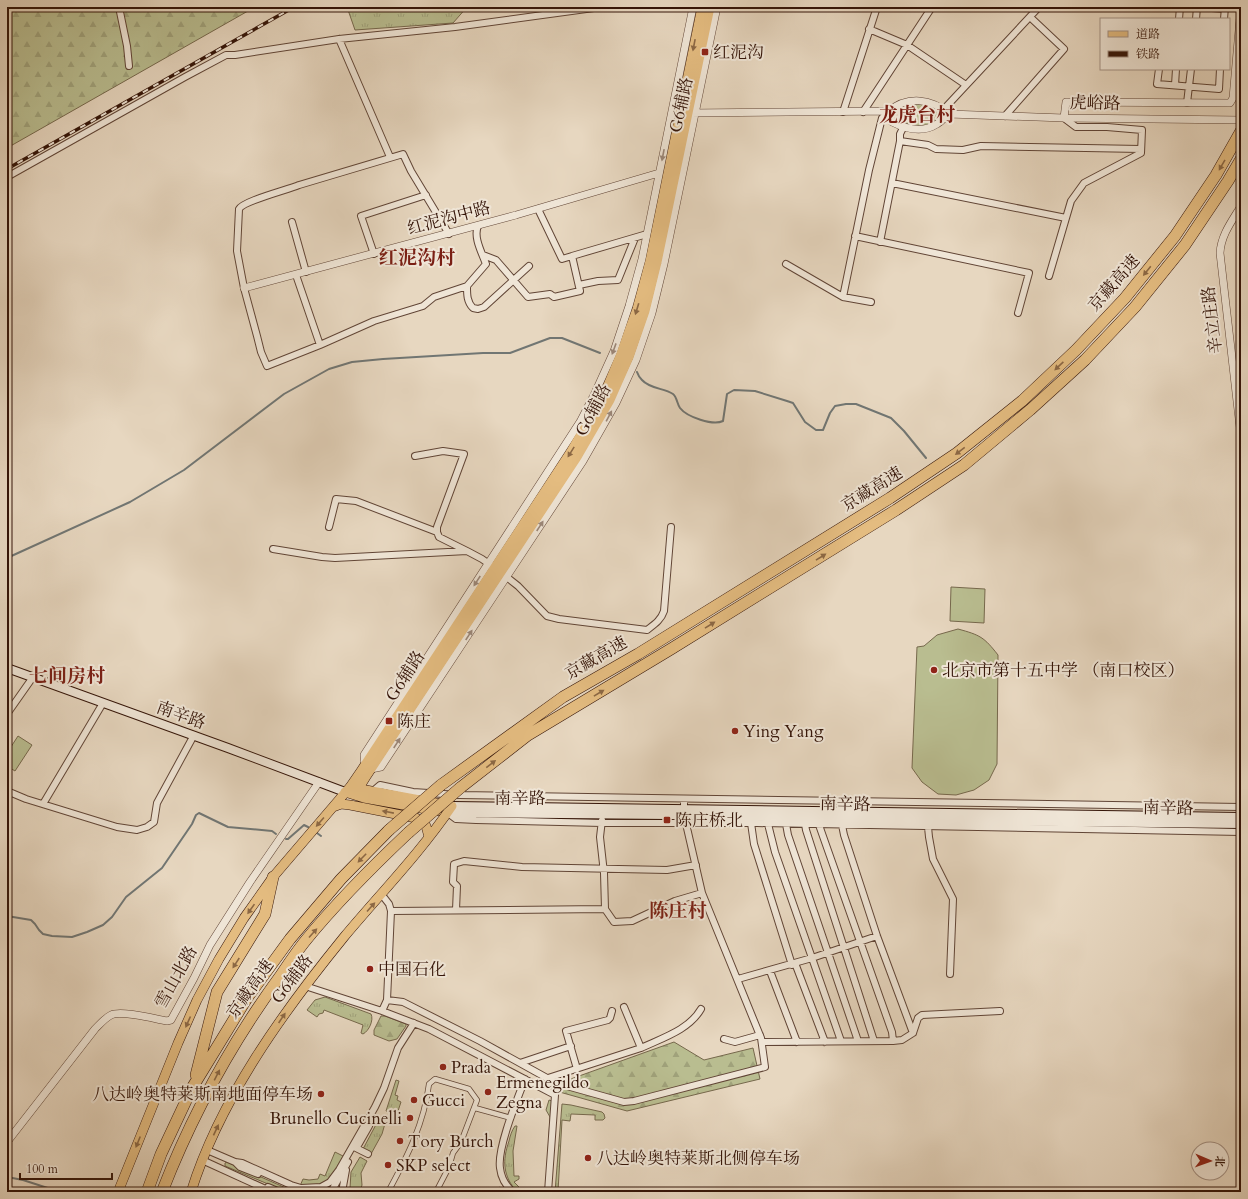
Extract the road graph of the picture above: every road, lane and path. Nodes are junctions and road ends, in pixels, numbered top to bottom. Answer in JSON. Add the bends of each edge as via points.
{"nodes":[{"id":1,"x":119,"y":7,"type":"edge"},
{"id":2,"x":601,"y":7,"type":"edge"},
{"id":3,"x":693,"y":7,"type":"edge"},
{"id":4,"x":702,"y":7,"type":"edge"},
{"id":5,"x":710,"y":7,"type":"edge"},
{"id":6,"x":717,"y":7,"type":"edge"},
{"id":7,"x":877,"y":7,"type":"edge"},
{"id":8,"x":932,"y":7,"type":"edge"},
{"id":9,"x":1039,"y":7,"type":"edge"},
{"id":10,"x":1180,"y":7,"type":"edge"},
{"id":11,"x":1198,"y":7,"type":"edge"},
{"id":12,"x":1240,"y":7,"type":"edge"},
{"id":13,"x":1225,"y":8,"type":"edge"},
{"id":14,"x":1030,"y":17,"type":"junction"},
{"id":15,"x":1179,"y":18,"type":"edge"},
{"id":16,"x":1196,"y":18,"type":"edge"},
{"id":17,"x":1224,"y":18,"type":"edge"},
{"id":18,"x":870,"y":29,"type":"junction"},
{"id":19,"x":339,"y":39,"type":"junction"},
{"id":20,"x":907,"y":45,"type":"junction"},
{"id":21,"x":129,"y":66,"type":"dead end"},
{"id":22,"x":1159,"y":70,"type":"edge"},
{"id":23,"x":1176,"y":70,"type":"edge"},
{"id":24,"x":1191,"y":70,"type":"edge"},
{"id":25,"x":1220,"y":70,"type":"edge"},
{"id":26,"x":966,"y":84,"type":"junction"},
{"id":27,"x":1175,"y":85,"type":"junction"},
{"id":28,"x":1189,"y":86,"type":"junction"},
{"id":29,"x":1187,"y":103,"type":"junction"},
{"id":30,"x":889,"y":111,"type":"junction"},
{"id":31,"x":946,"y":111,"type":"junction"},
{"id":32,"x":843,"y":112,"type":"junction"},
{"id":33,"x":863,"y":112,"type":"junction"},
{"id":34,"x":691,"y":113,"type":"junction"},
{"id":35,"x":1005,"y":116,"type":"junction"},
{"id":36,"x":1064,"y":118,"type":"junction"},
{"id":37,"x":1241,"y":120,"type":"edge"},
{"id":38,"x":903,"y":128,"type":"junction"},
{"id":39,"x":1241,"y":131,"type":"edge"},
{"id":40,"x":900,"y":141,"type":"junction"},
{"id":41,"x":1141,"y":149,"type":"junction"},
{"id":42,"x":390,"y":157,"type":"junction"},
{"id":43,"x":1241,"y":159,"type":"edge"},
{"id":44,"x":659,"y":173,"type":"junction"},
{"id":45,"x":7,"y":177,"type":"edge"},
{"id":46,"x":892,"y":183,"type":"junction"},
{"id":47,"x":426,"y":195,"type":"junction"},
{"id":48,"x":1241,"y":206,"type":"edge"},
{"id":49,"x":538,"y":209,"type":"junction"},
{"id":50,"x":1066,"y":218,"type":"junction"},
{"id":51,"x":292,"y":222,"type":"dead end"},
{"id":52,"x":478,"y":226,"type":"junction"},
{"id":53,"x":449,"y":234,"type":"junction"},
{"id":54,"x":647,"y":234,"type":"junction"},
{"id":55,"x":855,"y":236,"type":"junction"},
{"id":56,"x":635,"y":238,"type":"junction"},
{"id":57,"x":880,"y":242,"type":"junction"},
{"id":58,"x":374,"y":254,"type":"junction"},
{"id":59,"x":483,"y":255,"type":"junction"},
{"id":60,"x":572,"y":256,"type":"junction"},
{"id":61,"x":786,"y":264,"type":"dead end"},
{"id":62,"x":529,"y":266,"type":"dead end"},
{"id":63,"x":306,"y":272,"type":"junction"},
{"id":64,"x":296,"y":275,"type":"junction"},
{"id":65,"x":1049,"y":276,"type":"dead end"},
{"id":66,"x":513,"y":280,"type":"junction"},
{"id":67,"x":579,"y":285,"type":"junction"},
{"id":68,"x":467,"y":286,"type":"junction"},
{"id":69,"x":244,"y":288,"type":"junction"},
{"id":70,"x":843,"y":297,"type":"junction"},
{"id":71,"x":871,"y":302,"type":"dead end"},
{"id":72,"x":1018,"y":313,"type":"dead end"},
{"id":73,"x":320,"y":346,"type":"junction"},
{"id":74,"x":1241,"y":436,"type":"edge"},
{"id":75,"x":415,"y":456,"type":"dead end"},
{"id":76,"x":329,"y":527,"type":"dead end"},
{"id":77,"x":671,"y":527,"type":"dead end"},
{"id":78,"x":437,"y":532,"type":"junction"},
{"id":79,"x":273,"y":549,"type":"dead end"},
{"id":80,"x":467,"y":552,"type":"junction"},
{"id":81,"x":498,"y":570,"type":"junction"},
{"id":82,"x":7,"y":668,"type":"edge"},
{"id":83,"x":33,"y":677,"type":"junction"},
{"id":84,"x":103,"y":702,"type":"junction"},
{"id":85,"x":7,"y":714,"type":"edge"},
{"id":86,"x":194,"y":735,"type":"junction"},
{"id":87,"x":368,"y":767,"type":"junction"},
{"id":88,"x":318,"y":782,"type":"junction"},
{"id":89,"x":351,"y":789,"type":"junction"},
{"id":90,"x":7,"y":791,"type":"edge"},
{"id":91,"x":373,"y":791,"type":"junction"},
{"id":92,"x":460,"y":792,"type":"junction"},
{"id":93,"x":684,"y":799,"type":"junction"},
{"id":94,"x":43,"y":804,"type":"junction"},
{"id":95,"x":1145,"y":806,"type":"junction"},
{"id":96,"x":333,"y":807,"type":"junction"},
{"id":97,"x":1241,"y":807,"type":"edge"},
{"id":98,"x":450,"y":810,"type":"junction"},
{"id":99,"x":603,"y":814,"type":"junction"},
{"id":100,"x":685,"y":816,"type":"junction"},
{"id":101,"x":1241,"y":817,"type":"edge"},
{"id":102,"x":602,"y":823,"type":"junction"},
{"id":103,"x":751,"y":823,"type":"junction"},
{"id":104,"x":1144,"y":823,"type":"junction"},
{"id":105,"x":768,"y":824,"type":"junction"},
{"id":106,"x":786,"y":824,"type":"junction"},
{"id":107,"x":805,"y":824,"type":"junction"},
{"id":108,"x":819,"y":824,"type":"junction"},
{"id":109,"x":1241,"y":824,"type":"edge"},
{"id":110,"x":842,"y":825,"type":"junction"},
{"id":111,"x":928,"y":827,"type":"junction"},
{"id":112,"x":1241,"y":832,"type":"edge"},
{"id":113,"x":428,"y":837,"type":"junction"},
{"id":114,"x":696,"y":865,"type":"junction"},
{"id":115,"x":604,"y":869,"type":"junction"},
{"id":116,"x":273,"y":877,"type":"junction"},
{"id":117,"x":702,"y":893,"type":"junction"},
{"id":118,"x":382,"y":895,"type":"junction"},
{"id":119,"x":605,"y":909,"type":"junction"},
{"id":120,"x":456,"y":910,"type":"junction"},
{"id":121,"x":391,"y":911,"type":"junction"},
{"id":122,"x":876,"y":936,"type":"junction"},
{"id":123,"x":861,"y":942,"type":"junction"},
{"id":124,"x":844,"y":947,"type":"junction"},
{"id":125,"x":828,"y":953,"type":"junction"},
{"id":126,"x":812,"y":958,"type":"junction"},
{"id":127,"x":793,"y":964,"type":"junction"},
{"id":128,"x":770,"y":971,"type":"junction"},
{"id":129,"x":950,"y":974,"type":"dead end"},
{"id":130,"x":738,"y":979,"type":"junction"},
{"id":131,"x":305,"y":986,"type":"junction"},
{"id":132,"x":387,"y":1000,"type":"junction"},
{"id":133,"x":624,"y":1007,"type":"dead end"},
{"id":134,"x":701,"y":1009,"type":"dead end"},
{"id":135,"x":382,"y":1011,"type":"junction"},
{"id":136,"x":612,"y":1011,"type":"dead end"},
{"id":137,"x":1000,"y":1011,"type":"dead end"},
{"id":138,"x":416,"y":1024,"type":"junction"},
{"id":139,"x":913,"y":1033,"type":"junction"},
{"id":140,"x":760,"y":1035,"type":"junction"},
{"id":141,"x":724,"y":1039,"type":"dead end"},
{"id":142,"x":841,"y":1041,"type":"junction"},
{"id":143,"x":858,"y":1041,"type":"junction"},
{"id":144,"x":874,"y":1041,"type":"junction"},
{"id":145,"x":893,"y":1041,"type":"junction"},
{"id":146,"x":762,"y":1042,"type":"junction"},
{"id":147,"x":797,"y":1042,"type":"junction"},
{"id":148,"x":825,"y":1042,"type":"junction"},
{"id":149,"x":570,"y":1046,"type":"junction"},
{"id":150,"x":641,"y":1048,"type":"junction"},
{"id":151,"x":520,"y":1063,"type":"junction"},
{"id":152,"x":577,"y":1069,"type":"junction"},
{"id":153,"x":548,"y":1078,"type":"junction"},
{"id":154,"x":524,"y":1079,"type":"junction"},
{"id":155,"x":192,"y":1088,"type":"junction"},
{"id":156,"x":475,"y":1108,"type":"junction"},
{"id":157,"x":512,"y":1118,"type":"junction"},
{"id":158,"x":186,"y":1135,"type":"junction"},
{"id":159,"x":7,"y":1142,"type":"edge"},
{"id":160,"x":354,"y":1147,"type":"junction"},
{"id":161,"x":207,"y":1150,"type":"junction"},
{"id":162,"x":368,"y":1154,"type":"dead end"},
{"id":163,"x":202,"y":1160,"type":"junction"},
{"id":164,"x":235,"y":1162,"type":"junction"},
{"id":165,"x":346,"y":1166,"type":"junction"},
{"id":166,"x":235,"y":1175,"type":"junction"},
{"id":167,"x":330,"y":1182,"type":"junction"},
{"id":168,"x":118,"y":1192,"type":"edge"},
{"id":169,"x":147,"y":1192,"type":"edge"},
{"id":170,"x":162,"y":1192,"type":"edge"},
{"id":171,"x":170,"y":1192,"type":"edge"},
{"id":172,"x":191,"y":1192,"type":"edge"},
{"id":173,"x":272,"y":1192,"type":"edge"},
{"id":174,"x":280,"y":1192,"type":"edge"},
{"id":175,"x":300,"y":1192,"type":"edge"},
{"id":176,"x":320,"y":1192,"type":"edge"},
{"id":177,"x":331,"y":1192,"type":"edge"},
{"id":178,"x":342,"y":1192,"type":"edge"},
{"id":179,"x":388,"y":1192,"type":"edge"},
{"id":180,"x":436,"y":1192,"type":"edge"},
{"id":181,"x":513,"y":1192,"type":"edge"},
{"id":182,"x":548,"y":1192,"type":"edge"}],
"edges":[{"from":1,"to":21,"type":"street"},
{"from":2,"to":19,"type":"street","via":[[455,27]]},
{"from":3,"to":44,"type":"street","name":"G6辅路","one_way":true},
{"from":4,"to":81,"type":"main road","name":"G6辅路","one_way":true,"via":[[650,261],[622,354],[587,426]]},
{"from":5,"to":34,"type":"main road","name":"G6辅路"},
{"from":6,"to":34,"type":"street","name":"G6辅路"},
{"from":7,"to":18,"type":"street"},
{"from":8,"to":20,"type":"street"},
{"from":9,"to":14,"type":"street"},
{"from":10,"to":15,"type":"street"},
{"from":11,"to":13,"type":"street"},
{"from":11,"to":16,"type":"street"},
{"from":12,"to":29,"type":"street","via":[[1233,98],[1230,103],[1224,104]]},
{"from":13,"to":17,"type":"street"},
{"from":14,"to":26,"type":"street"},
{"from":14,"to":35,"type":"street","via":[[1064,50]]},
{"from":18,"to":20,"type":"street"},
{"from":18,"to":32,"type":"street"},
{"from":19,"to":42,"type":"street"},
{"from":19,"to":45,"type":"street","via":[[226,55]]},
{"from":20,"to":26,"type":"street"},
{"from":20,"to":33,"type":"street"},
{"from":22,"to":27,"type":"street","via":[[1157,84]]},
{"from":23,"to":27,"type":"street"},
{"from":24,"to":28,"type":"street"},
{"from":25,"to":28,"type":"street","via":[[1219,89]]},
{"from":26,"to":31,"type":"street"},
{"from":27,"to":28,"type":"street"},
{"from":28,"to":29,"type":"street"},
{"from":29,"to":36,"type":"street","via":[[1066,102]]},
{"from":30,"to":31,"type":"street","name":"虎峪路","via":[[907,101],[917,100]]},
{"from":30,"to":33,"type":"street"},
{"from":30,"to":38,"type":"street","via":[[892,122]]},
{"from":30,"to":55,"type":"street","via":[[882,118]]},
{"from":31,"to":35,"type":"street","name":"虎峪路"},
{"from":31,"to":38,"type":"street","via":[[937,124],[925,128]]},
{"from":32,"to":33,"type":"street"},
{"from":32,"to":34,"type":"street"},
{"from":81,"to":34,"type":"main road","name":"G6辅路","one_way":true,"via":[[594,430],[629,357],[645,310]]},
{"from":35,"to":36,"type":"street","name":"虎峪路"},
{"from":36,"to":37,"type":"street","name":"虎峪路"},
{"from":36,"to":41,"type":"street","via":[[1076,127],[1142,130]]},
{"from":38,"to":40,"type":"street"},
{"from":39,"to":155,"type":"highway","name":"京藏高速","one_way":true,"bridge":true,"via":[[1216,175],[1175,236],[1125,298],[1076,350],[1022,401],[957,453],[890,498],[638,654],[563,697],[441,785],[389,830],[341,879],[290,939],[247,998]]},
{"from":40,"to":41,"type":"street","via":[[928,145],[936,149],[963,150],[981,146]]},
{"from":40,"to":46,"type":"street"},
{"from":41,"to":50,"type":"street","via":[[1141,153],[1084,183],[1071,201]]},
{"from":42,"to":47,"type":"street","via":[[403,154]]},
{"from":42,"to":69,"type":"street","via":[[240,206],[237,251]]},
{"from":92,"to":43,"type":"highway","name":"京藏高速","one_way":true,"via":[[528,735],[671,650],[964,465],[1074,370],[1136,307],[1185,245]]},
{"from":44,"to":49,"type":"street","name":"红泥沟中路"},
{"from":44,"to":54,"type":"street","name":"G6辅路"},
{"from":46,"to":50,"type":"street"},
{"from":46,"to":57,"type":"street"},
{"from":47,"to":53,"type":"street"},
{"from":47,"to":58,"type":"street","via":[[361,216]]},
{"from":48,"to":74,"type":"street","name":"辛立庄路","via":[[1224,234],[1220,253]]},
{"from":49,"to":52,"type":"street","name":"红泥沟中路"},
{"from":49,"to":60,"type":"street","via":[[562,259]]},
{"from":50,"to":65,"type":"street"},
{"from":51,"to":63,"type":"street"},
{"from":52,"to":53,"type":"street","name":"红泥沟中路"},
{"from":52,"to":59,"type":"street","via":[[476,231]]},
{"from":53,"to":58,"type":"street","name":"红泥沟中路"},
{"from":54,"to":56,"type":"street"},
{"from":54,"to":81,"type":"street","name":"G6辅路","one_way":true,"via":[[629,306],[614,351],[595,393]]},
{"from":55,"to":57,"type":"street"},
{"from":55,"to":70,"type":"street"},
{"from":56,"to":60,"type":"street"},
{"from":56,"to":67,"type":"street","via":[[618,280]]},
{"from":57,"to":72,"type":"street","via":[[1029,273]]},
{"from":58,"to":63,"type":"street","name":"红泥沟中路"},
{"from":59,"to":66,"type":"street","via":[[496,260]]},
{"from":59,"to":68,"type":"street","via":[[486,264]]},
{"from":60,"to":67,"type":"street"},
{"from":61,"to":70,"type":"street"},
{"from":62,"to":66,"type":"street"},
{"from":63,"to":64,"type":"street","name":"红泥沟中路"},
{"from":64,"to":69,"type":"street","name":"红泥沟中路"},
{"from":64,"to":73,"type":"street"},
{"from":66,"to":67,"type":"street","via":[[528,297],[550,294],[554,297],[580,291]]},
{"from":66,"to":68,"type":"street","via":[[478,309],[469,304]]},
{"from":68,"to":73,"type":"street","via":[[434,297],[423,306],[374,321]]},
{"from":69,"to":73,"type":"street","via":[[267,366]]},
{"from":70,"to":71,"type":"street"},
{"from":75,"to":78,"type":"street","via":[[443,450],[464,454]]},
{"from":76,"to":78,"type":"street","via":[[336,499],[356,501]]},
{"from":77,"to":81,"type":"street","via":[[664,611],[655,625],[647,630],[547,616],[518,586]]},
{"from":78,"to":80,"type":"street","via":[[439,537]]},
{"from":79,"to":80,"type":"street","via":[[335,558]]},
{"from":80,"to":81,"type":"street"},
{"from":81,"to":87,"type":"main road","name":"G6辅路"},
{"from":87,"to":81,"type":"street","name":"G6辅路","one_way":true,"via":[[381,767]]},
{"from":82,"to":83,"type":"main road","name":"南辛路"},
{"from":83,"to":84,"type":"main road","name":"南辛路"},
{"from":83,"to":85,"type":"street"},
{"from":84,"to":86,"type":"main road","name":"南辛路"},
{"from":84,"to":94,"type":"street"},
{"from":86,"to":88,"type":"main road","name":"南辛路"},
{"from":86,"to":94,"type":"street","via":[[157,803],[154,822],[147,827],[137,830],[117,827]]},
{"from":87,"to":89,"type":"main road","name":"G6辅路"},
{"from":88,"to":89,"type":"main road","name":"南辛路"},
{"from":88,"to":159,"type":"street","name":"雪山北路","via":[[210,945],[171,1020],[125,1014],[107,1017]]},
{"from":89,"to":91,"type":"main road"},
{"from":89,"to":96,"type":"main road","name":"G6辅路"},
{"from":89,"to":98,"type":"main road","via":[[364,798]]},
{"from":90,"to":94,"type":"street"},
{"from":91,"to":92,"type":"street","via":[[380,785],[413,792]]},
{"from":91,"to":98,"type":"main road"},
{"from":92,"to":93,"type":"street"},
{"from":92,"to":98,"type":"street"},
{"from":158,"to":92,"type":"highway","name":"京藏高速","one_way":true,"bridge":true,"via":[[229,1052],[259,1004],[305,941],[358,881],[408,832]]},
{"from":93,"to":95,"type":"street"},
{"from":93,"to":100,"type":"street"},
{"from":95,"to":97,"type":"street"},
{"from":95,"to":104,"type":"street"},
{"from":113,"to":96,"type":"main road","one_way":true,"via":[[426,826],[416,818],[350,805],[341,804]]},
{"from":96,"to":116,"type":"main road","name":"G6辅路","one_way":true},
{"from":98,"to":99,"type":"main road","name":"南辛路"},
{"from":98,"to":100,"type":"main road","name":"南辛路"},
{"from":98,"to":102,"type":"street","via":[[456,819],[462,820]]},
{"from":98,"to":113,"type":"main road","name":"G6辅路"},
{"from":99,"to":100,"type":"main road","name":"南辛路"},
{"from":99,"to":102,"type":"street"},
{"from":100,"to":102,"type":"street"},
{"from":100,"to":103,"type":"street"},
{"from":100,"to":104,"type":"main road","name":"南辛路"},
{"from":100,"to":114,"type":"street"},
{"from":101,"to":104,"type":"main road","name":"南辛路"},
{"from":102,"to":115,"type":"street","via":[[600,837]]},
{"from":103,"to":105,"type":"street"},
{"from":103,"to":127,"type":"street","via":[[754,844]]},
{"from":104,"to":109,"type":"main road","name":"南辛路"},
{"from":104,"to":111,"type":"street"},
{"from":104,"to":112,"type":"street"},
{"from":105,"to":106,"type":"street"},
{"from":105,"to":126,"type":"street","via":[[774,852]]},
{"from":106,"to":107,"type":"street"},
{"from":106,"to":125,"type":"street"},
{"from":107,"to":108,"type":"street"},
{"from":107,"to":124,"type":"street"},
{"from":108,"to":110,"type":"street"},
{"from":108,"to":123,"type":"street"},
{"from":110,"to":111,"type":"street"},
{"from":110,"to":122,"type":"street"},
{"from":111,"to":129,"type":"street","via":[[933,859],[954,898]]},
{"from":113,"to":118,"type":"main road","name":"G6辅路"},
{"from":114,"to":115,"type":"street","via":[[667,870]]},
{"from":114,"to":117,"type":"street"},
{"from":115,"to":119,"type":"street"},
{"from":115,"to":120,"type":"street","via":[[522,867],[464,861],[454,864],[453,882],[457,886]]},
{"from":116,"to":155,"type":"highway","one_way":true,"via":[[266,914],[217,992]]},
{"from":116,"to":168,"type":"main road","name":"G6辅路","one_way":true,"via":[[244,918],[198,1000]]},
{"from":117,"to":119,"type":"street","via":[[675,901],[632,921],[614,922]]},
{"from":117,"to":130,"type":"street"},
{"from":118,"to":121,"type":"street"},
{"from":131,"to":118,"type":"main road","name":"G6辅路","one_way":true},
{"from":119,"to":120,"type":"street"},
{"from":120,"to":121,"type":"street"},
{"from":121,"to":132,"type":"street"},
{"from":122,"to":123,"type":"street"},
{"from":122,"to":139,"type":"street"},
{"from":123,"to":124,"type":"street"},
{"from":123,"to":145,"type":"street"},
{"from":124,"to":125,"type":"street"},
{"from":124,"to":144,"type":"street"},
{"from":125,"to":126,"type":"street"},
{"from":125,"to":143,"type":"street"},
{"from":126,"to":127,"type":"street"},
{"from":126,"to":142,"type":"street"},
{"from":127,"to":128,"type":"street"},
{"from":127,"to":148,"type":"street"},
{"from":128,"to":130,"type":"street"},
{"from":128,"to":147,"type":"street"},
{"from":130,"to":140,"type":"street"},
{"from":131,"to":135,"type":"street"},
{"from":161,"to":131,"type":"main road","name":"G6辅路","one_way":true,"via":[[240,1084]]},
{"from":132,"to":135,"type":"street"},
{"from":132,"to":151,"type":"street","via":[[403,1002]]},
{"from":133,"to":150,"type":"street"},
{"from":134,"to":150,"type":"street","via":[[686,1026]]},
{"from":135,"to":138,"type":"street"},
{"from":136,"to":149,"type":"street","via":[[608,1020],[566,1031]]},
{"from":137,"to":139,"type":"street","via":[[922,1015],[918,1018]]},
{"from":138,"to":154,"type":"street"},
{"from":138,"to":160,"type":"street","via":[[403,1046],[384,1099]]},
{"from":139,"to":145,"type":"street","via":[[902,1040]]},
{"from":140,"to":141,"type":"street","via":[[735,1042]]},
{"from":140,"to":146,"type":"street"},
{"from":142,"to":143,"type":"street"},
{"from":142,"to":148,"type":"street"},
{"from":143,"to":144,"type":"street"},
{"from":144,"to":145,"type":"street"},
{"from":146,"to":147,"type":"street"},
{"from":146,"to":153,"type":"street","via":[[765,1067],[629,1102],[556,1083]]},
{"from":147,"to":148,"type":"street"},
{"from":149,"to":151,"type":"street"},
{"from":149,"to":152,"type":"street"},
{"from":150,"to":152,"type":"street"},
{"from":151,"to":153,"type":"street"},
{"from":152,"to":153,"type":"street"},
{"from":154,"to":157,"type":"street"},
{"from":154,"to":182,"type":"street","via":[[555,1095]]},
{"from":155,"to":169,"type":"highway","via":[[161,1154]]},
{"from":156,"to":157,"type":"street"},
{"from":156,"to":179,"type":"street","via":[[477,1100],[469,1089],[436,1079],[429,1084],[427,1101],[414,1140]]},
{"from":156,"to":180,"type":"street"},
{"from":157,"to":181,"type":"street","via":[[500,1161],[502,1177]]},
{"from":158,"to":170,"type":"highway","name":"京藏高速"},
{"from":158,"to":171,"type":"highway"},
{"from":160,"to":162,"type":"street"},
{"from":160,"to":165,"type":"street"},
{"from":160,"to":167,"type":"street"},
{"from":161,"to":163,"type":"main road","name":"G6辅路"},
{"from":161,"to":164,"type":"street"},
{"from":163,"to":166,"type":"street"},
{"from":163,"to":172,"type":"main road","name":"G6辅路"},
{"from":164,"to":167,"type":"street","via":[[301,1188],[321,1186]]},
{"from":164,"to":175,"type":"street","via":[[240,1167]]},
{"from":165,"to":177,"type":"street"},
{"from":165,"to":178,"type":"street"},
{"from":166,"to":173,"type":"street"},
{"from":166,"to":174,"type":"street"},
{"from":167,"to":176,"type":"street"}]}
